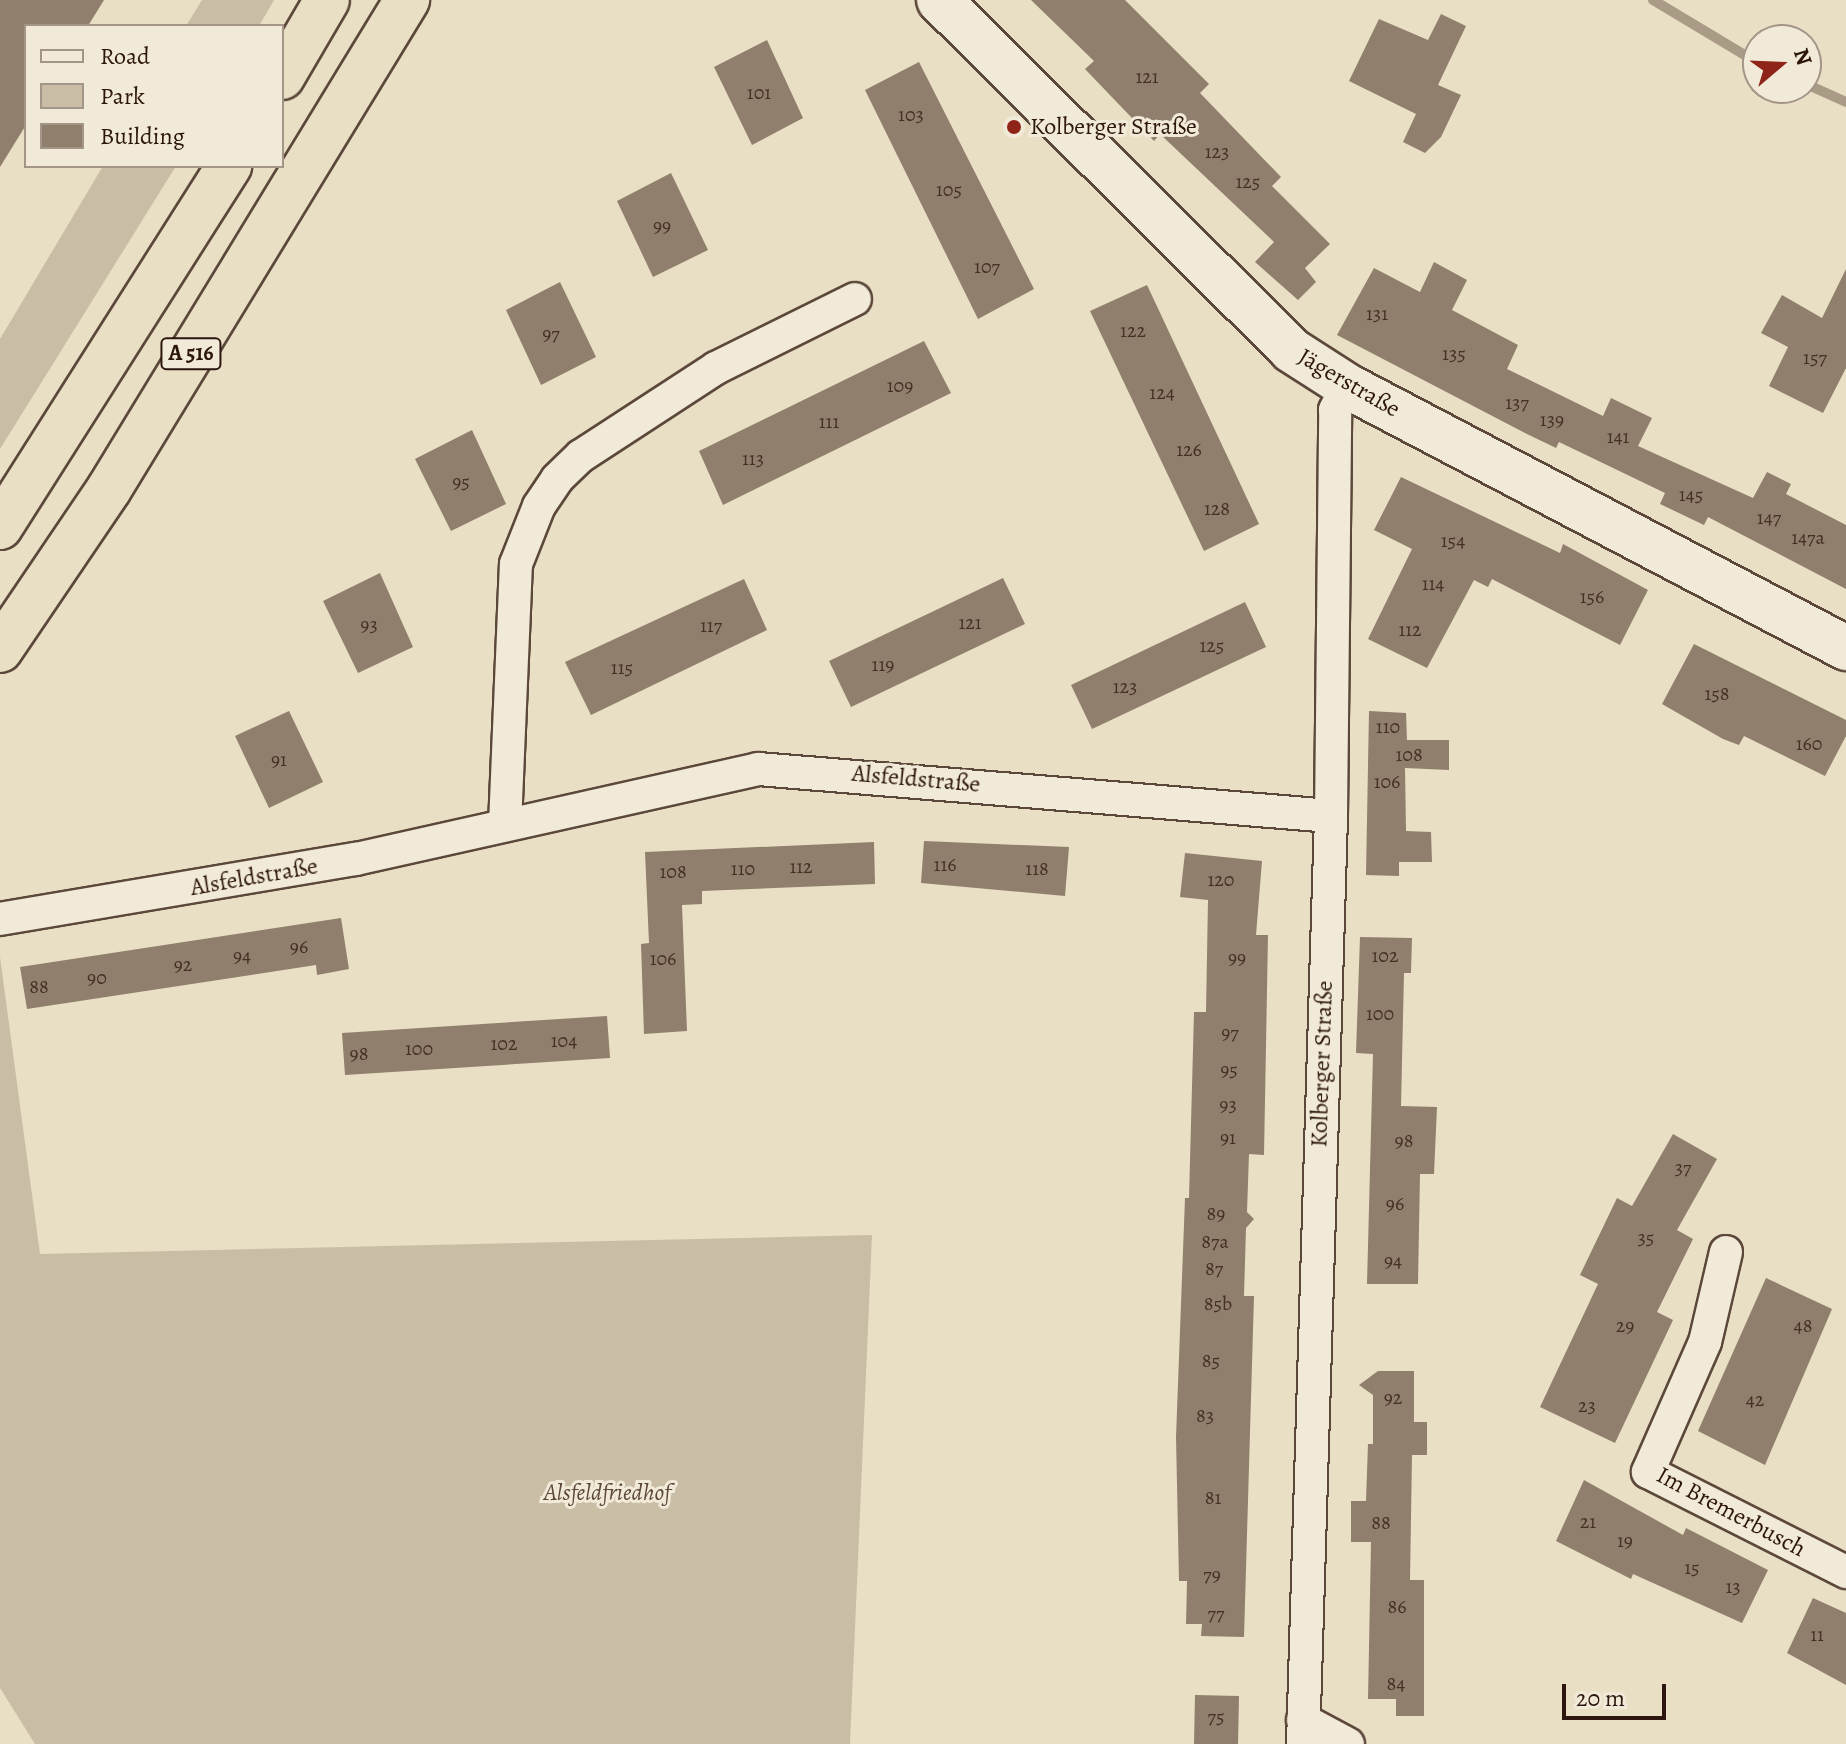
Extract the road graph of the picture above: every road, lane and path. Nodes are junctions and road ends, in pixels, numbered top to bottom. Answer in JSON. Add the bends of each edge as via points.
{"nodes":[{"id":1,"x":327,"y":0,"type":"edge"},
{"id":2,"x":407,"y":0,"type":"edge"},
{"id":3,"x":939,"y":0,"type":"edge"},
{"id":4,"x":284,"y":74,"type":"edge"},
{"id":5,"x":228,"y":168,"type":"edge"},
{"id":6,"x":855,"y":299,"type":"dead end"},
{"id":7,"x":1347,"y":386,"type":"junction"},
{"id":8,"x":0,"y":527,"type":"edge"},
{"id":9,"x":1846,"y":648,"type":"edge"},
{"id":10,"x":0,"y":650,"type":"edge"},
{"id":11,"x":1331,"y":816,"type":"junction"},
{"id":12,"x":505,"y":825,"type":"junction"},
{"id":13,"x":0,"y":919,"type":"edge"},
{"id":14,"x":1726,"y":1252,"type":"dead end"},
{"id":15,"x":1846,"y":1572,"type":"edge"},
{"id":16,"x":1303,"y":1732,"type":"edge"},
{"id":17,"x":1348,"y":1744,"type":"edge"}],
"edges":[{"from":1,"to":4,"type":"highway"},
{"from":2,"to":10,"type":"highway","number":"A 516","via":[[109,489]]},
{"from":3,"to":7,"type":"street","name":"Jägerstraße","via":[[1291,350]]},
{"from":5,"to":8,"type":"highway","number":"A 516"},
{"from":6,"to":12,"type":"street","via":[[716,368],[581,456],[539,506],[516,564]]},
{"from":7,"to":9,"type":"street","name":"Jägerstraße"},
{"from":7,"to":11,"type":"street","name":"Kolberger Straße","via":[[1335,410]]},
{"from":11,"to":12,"type":"street","name":"Alsfeldstraße","via":[[793,768],[718,776]]},
{"from":11,"to":16,"type":"street","name":"Kolberger Straße"},
{"from":12,"to":13,"type":"street","name":"Alsfeldstraße","via":[[356,859]]},
{"from":14,"to":15,"type":"street","name":"Im Bremerbusch","via":[[1705,1342],[1648,1472]]},
{"from":16,"to":17,"type":"street"}]}
